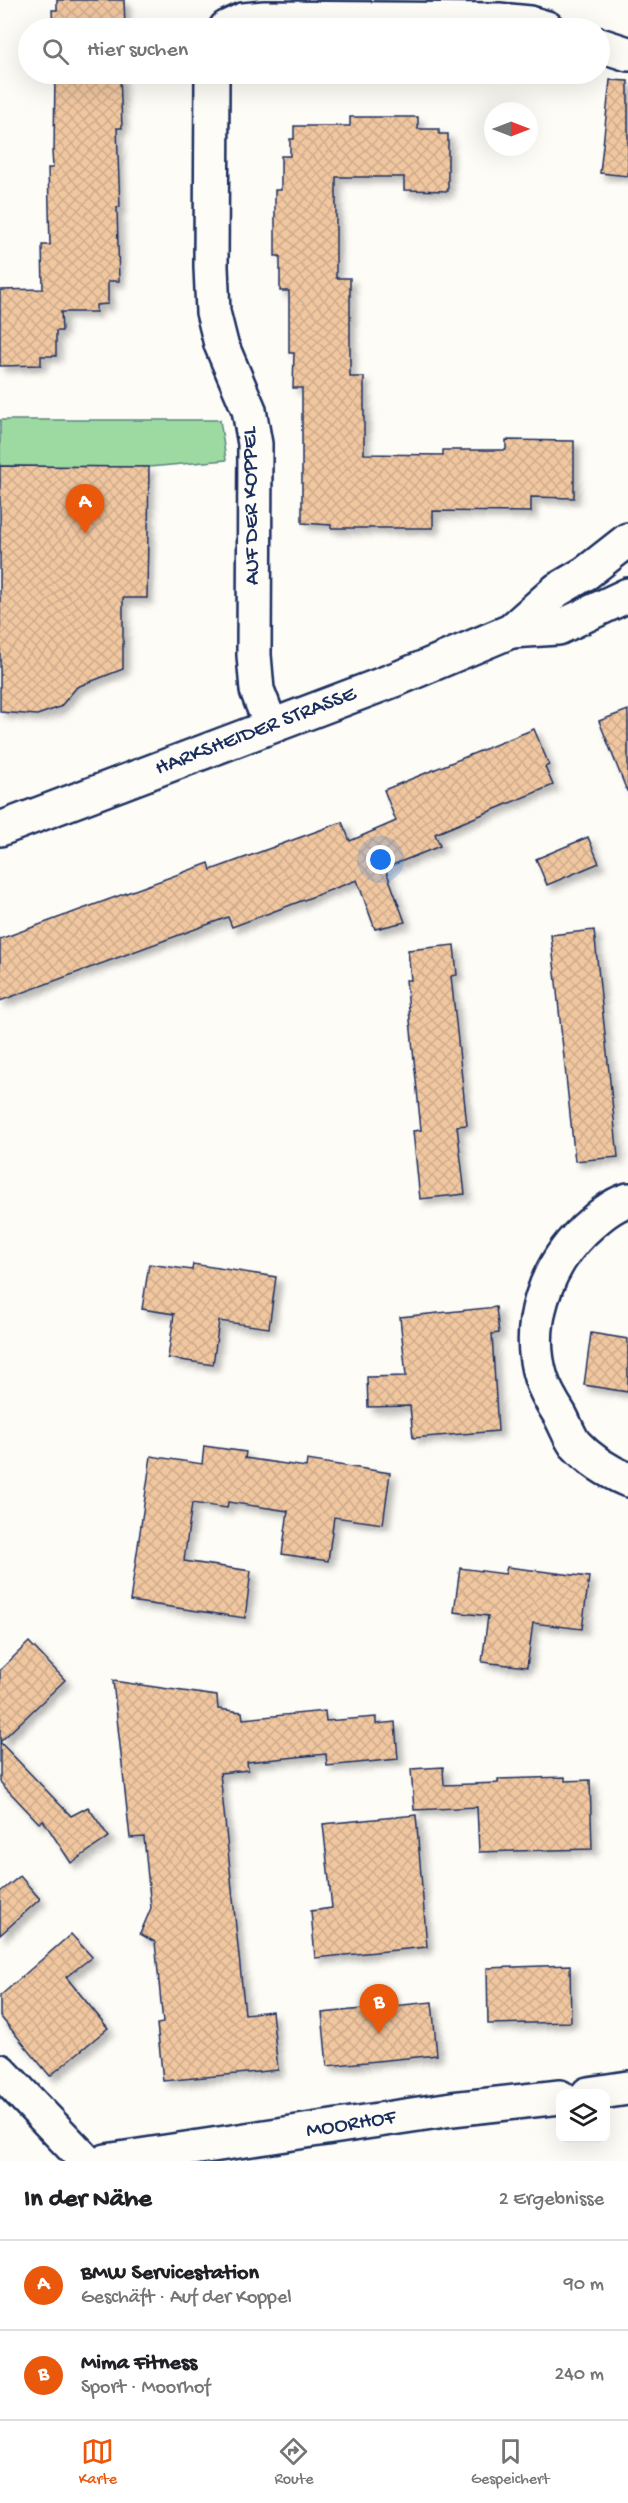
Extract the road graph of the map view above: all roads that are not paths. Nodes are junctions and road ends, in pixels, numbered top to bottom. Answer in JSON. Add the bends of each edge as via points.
{"nodes":[{"id":1,"x":610,"y":48,"type":"edge"},
{"id":2,"x":628,"y":54,"type":"edge"},
{"id":3,"x":212,"y":84,"type":"edge"},
{"id":4,"x":628,"y":540,"type":"edge"},
{"id":5,"x":628,"y":595,"type":"edge"},
{"id":6,"x":511,"y":631,"type":"junction"},
{"id":7,"x":271,"y":726,"type":"junction"},
{"id":8,"x":0,"y":829,"type":"edge"},
{"id":9,"x":628,"y":1200,"type":"edge"},
{"id":10,"x":628,"y":1480,"type":"edge"},
{"id":11,"x":0,"y":2071,"type":"edge"},
{"id":12,"x":628,"y":2088,"type":"edge"},
{"id":13,"x":610,"y":2091,"type":"edge"},
{"id":14,"x":556,"y":2098,"type":"edge"},
{"id":15,"x":86,"y":2161,"type":"edge"},
{"id":16,"x":106,"y":2161,"type":"edge"}],
"edges":[{"from":1,"to":2,"type":"street"},
{"from":3,"to":7,"type":"street","name":"AUF DER KOPPEL","via":[[213,312],[221,344],[249,410],[255,444],[254,655],[257,690]]},
{"from":4,"to":6,"type":"street","name":"HARKSHEIDER STRASSE","via":[[557,590]]},
{"from":5,"to":6,"type":"street","name":"HARKSHEIDER STRASSE","via":[[558,628]]},
{"from":6,"to":7,"type":"street","name":"HARKSHEIDER STRASSE"},
{"from":7,"to":8,"type":"street","name":"HARKSHEIDER STRASSE"},
{"from":9,"to":10,"type":"street","via":[[613,1206],[566,1247],[547,1284],[534,1332],[541,1378],[575,1443],[613,1474]]},
{"from":11,"to":15,"type":"street"},
{"from":12,"to":13,"type":"street"},
{"from":14,"to":16,"type":"street","name":"MOORHOF","via":[[452,2109]]}]}
